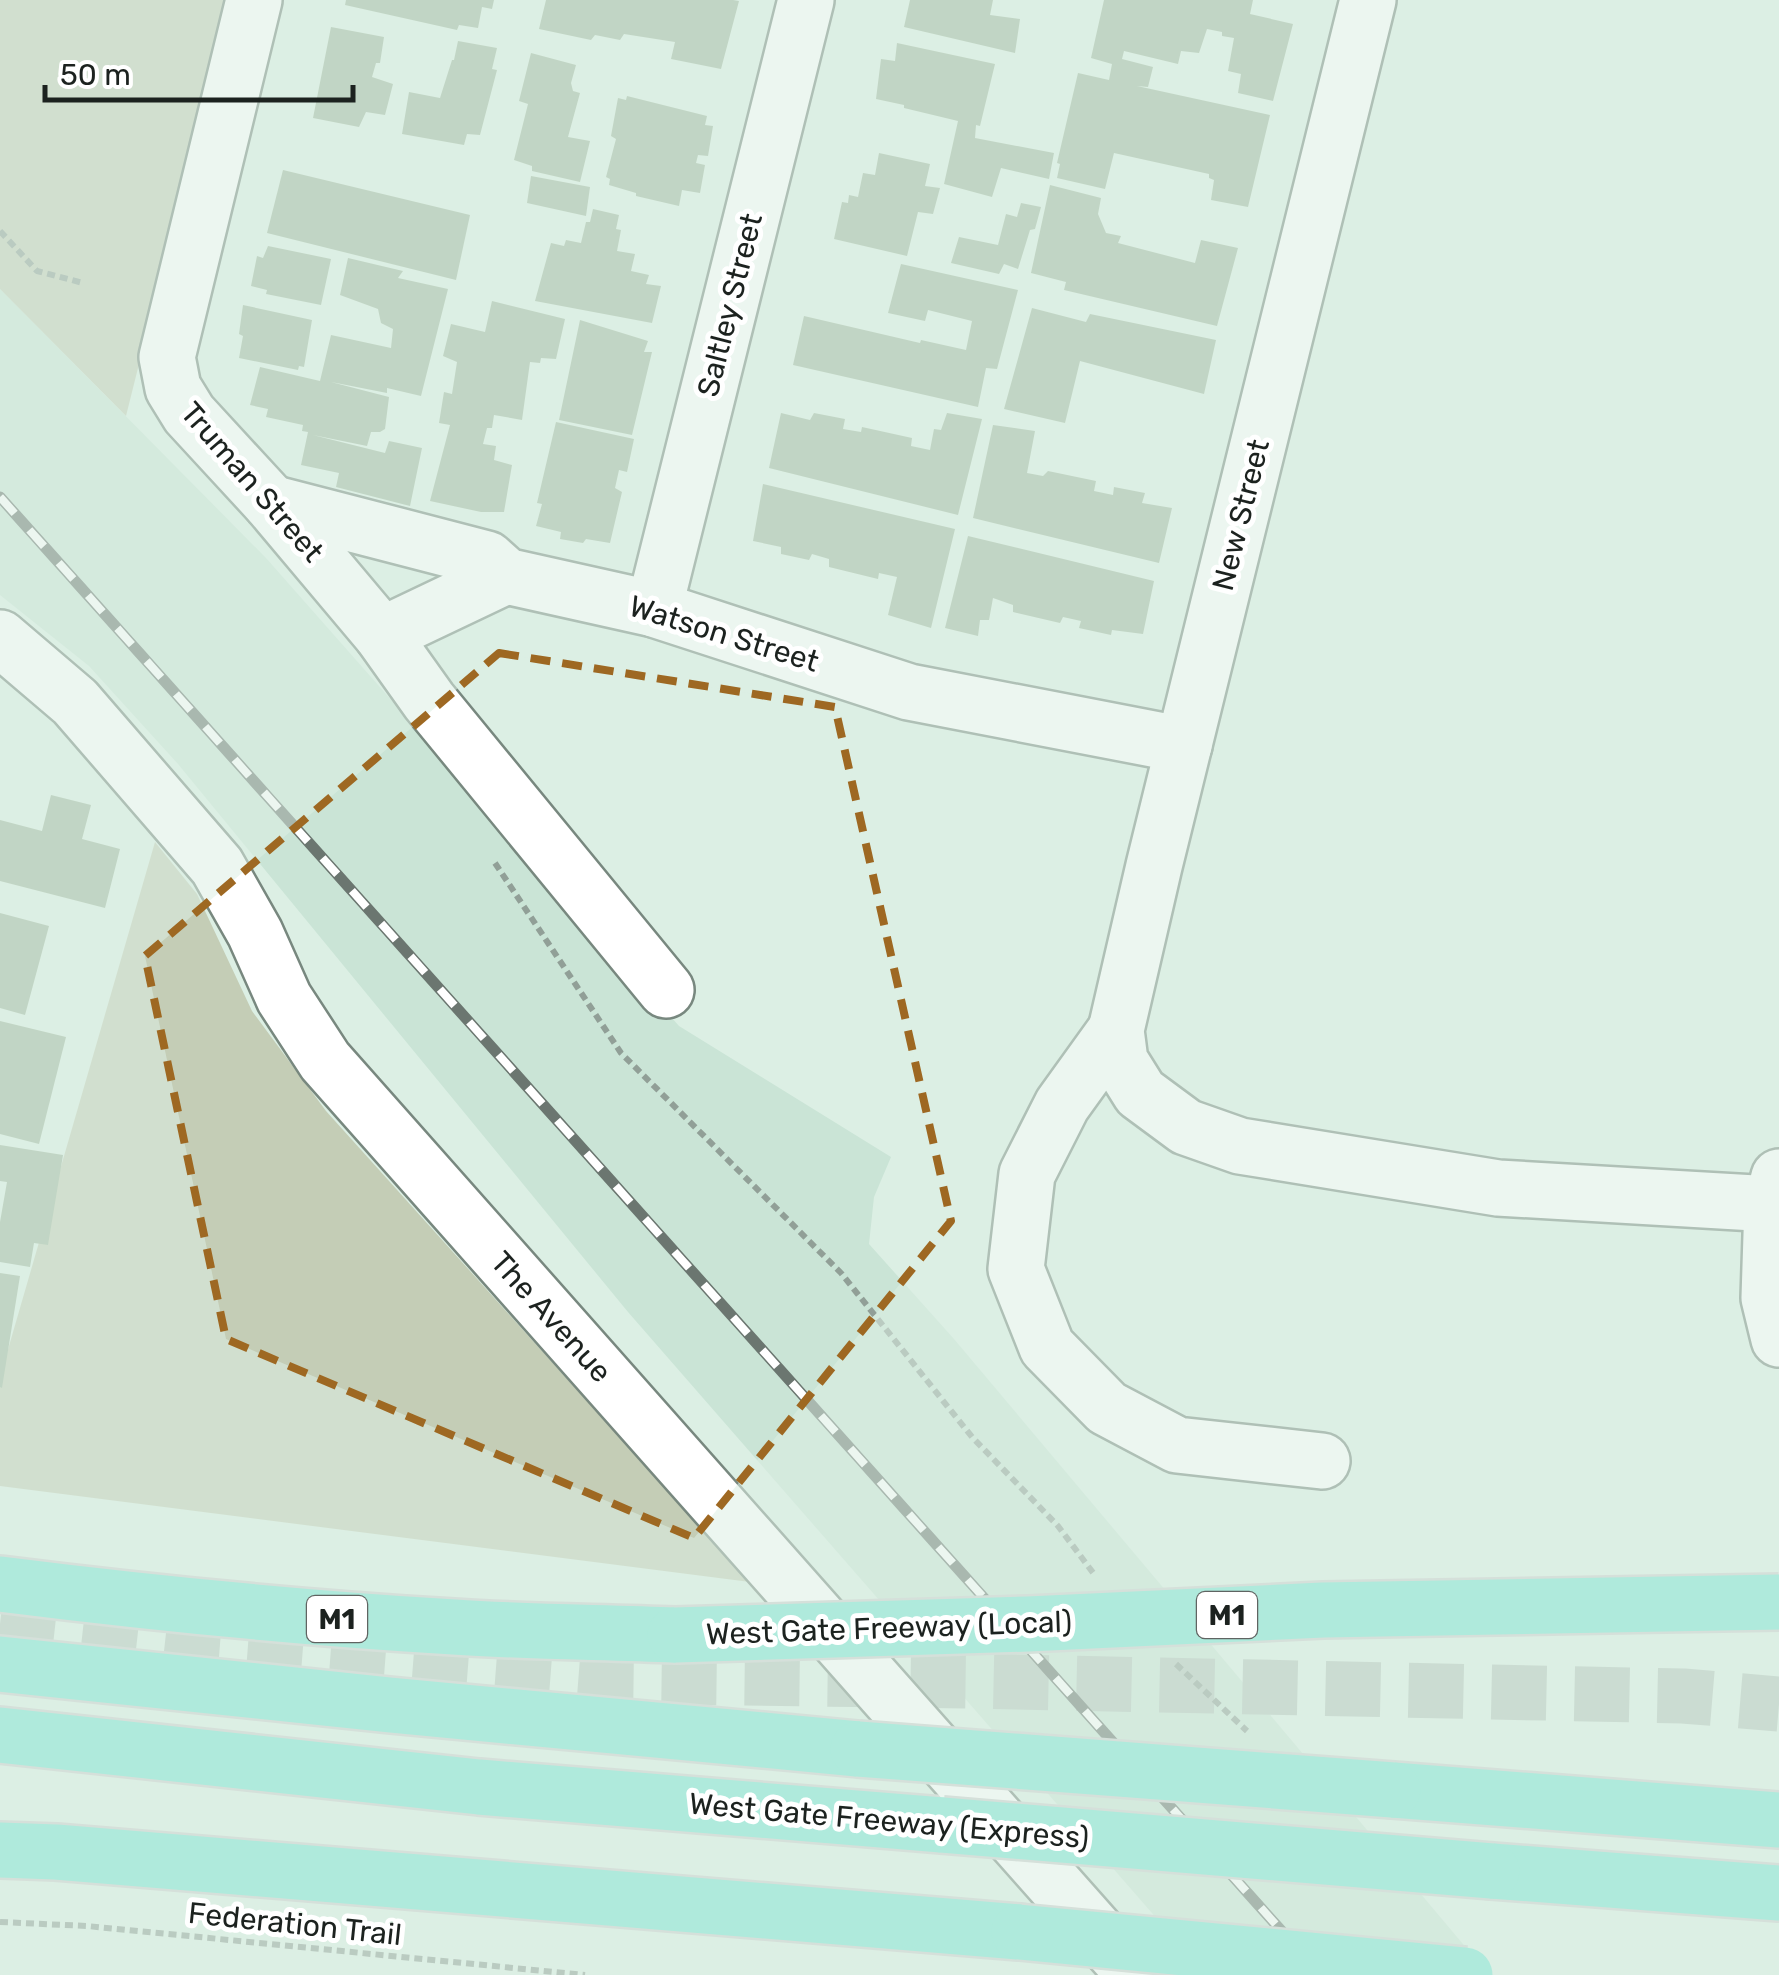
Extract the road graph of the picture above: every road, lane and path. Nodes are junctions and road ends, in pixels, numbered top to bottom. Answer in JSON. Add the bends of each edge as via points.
{"nodes":[{"id":1,"x":254,"y":0,"type":"edge"},
{"id":2,"x":806,"y":0,"type":"edge"},
{"id":3,"x":1368,"y":0,"type":"edge"},
{"id":4,"x":0,"y":232,"type":"edge"},
{"id":5,"x":83,"y":283,"type":"dead end"},
{"id":6,"x":271,"y":504,"type":"junction"},
{"id":7,"x":506,"y":576,"type":"junction"},
{"id":8,"x":654,"y":609,"type":"junction"},
{"id":9,"x":382,"y":636,"type":"junction"},
{"id":10,"x":0,"y":638,"type":"edge"},
{"id":11,"x":1184,"y":745,"type":"junction"},
{"id":12,"x":489,"y":854,"type":"dead end"},
{"id":13,"x":666,"y":990,"type":"dead end"},
{"id":14,"x":1116,"y":1030,"type":"junction"},
{"id":15,"x":1776,"y":1191,"type":"edge"},
{"id":16,"x":1779,"y":1339,"type":"edge"},
{"id":17,"x":1322,"y":1461,"type":"dead end"},
{"id":18,"x":1100,"y":1582,"type":"dead end"},
{"id":19,"x":0,"y":1584,"type":"edge"},
{"id":20,"x":1779,"y":1602,"type":"edge"},
{"id":21,"x":1171,"y":1660,"type":"dead end"},
{"id":22,"x":0,"y":1664,"type":"edge"},
{"id":23,"x":1249,"y":1733,"type":"dead end"},
{"id":24,"x":0,"y":1735,"type":"edge"},
{"id":25,"x":1779,"y":1820,"type":"edge"},
{"id":26,"x":0,"y":1847,"type":"edge"},
{"id":27,"x":1779,"y":1893,"type":"edge"},
{"id":28,"x":0,"y":1922,"type":"edge"},
{"id":29,"x":585,"y":1975,"type":"edge"},
{"id":30,"x":1135,"y":1975,"type":"edge"},
{"id":31,"x":1465,"y":1975,"type":"edge"}],
"edges":[{"from":1,"to":6,"type":"street","name":"Truman Street","via":[[168,357],[173,388],[188,414]]},
{"from":2,"to":8,"type":"street","name":"Saltley Street"},
{"from":3,"to":11,"type":"street","name":"New Street"},
{"from":4,"to":5,"type":"path","via":[[36,271]]},
{"from":6,"to":7,"type":"street","name":"Watson Street","via":[[487,559]]},
{"from":6,"to":9,"type":"street","name":"Truman Street"},
{"from":7,"to":8,"type":"street","name":"Watson Street"},
{"from":7,"to":9,"type":"street"},
{"from":8,"to":11,"type":"street","name":"Watson Street","via":[[909,692]]},
{"from":9,"to":13,"type":"street","name":"Truman Street"},
{"from":10,"to":30,"type":"street","name":"The Avenue","via":[[75,702],[217,866],[284,998],[325,1061]]},
{"from":11,"to":14,"type":"street","name":"New Street"},
{"from":12,"to":18,"type":"path","via":[[621,1052],[841,1273]]},
{"from":14,"to":15,"type":"street","via":[[1120,1060],[1140,1093],[1186,1127],[1240,1146],[1498,1188]]},
{"from":14,"to":17,"type":"street","via":[[1062,1105],[1027,1174],[1016,1268],[1046,1347],[1107,1408],[1178,1445]]},
{"from":15,"to":16,"type":"street","via":[[1768,1298]]},
{"from":19,"to":20,"type":"highway","name":"West Gate Freeway (Local)","number":"M1","bridge":true,"via":[[456,1628],[674,1635],[1323,1610]]},
{"from":21,"to":23,"type":"path"},
{"from":22,"to":25,"type":"highway","bridge":true,"via":[[858,1749]]},
{"from":24,"to":27,"type":"highway","name":"West Gate Freeway (Express)","bridge":true,"via":[[480,1788]]},
{"from":26,"to":31,"type":"highway","bridge":true},
{"from":28,"to":29,"type":"path","name":"Federation Trail"}]}
